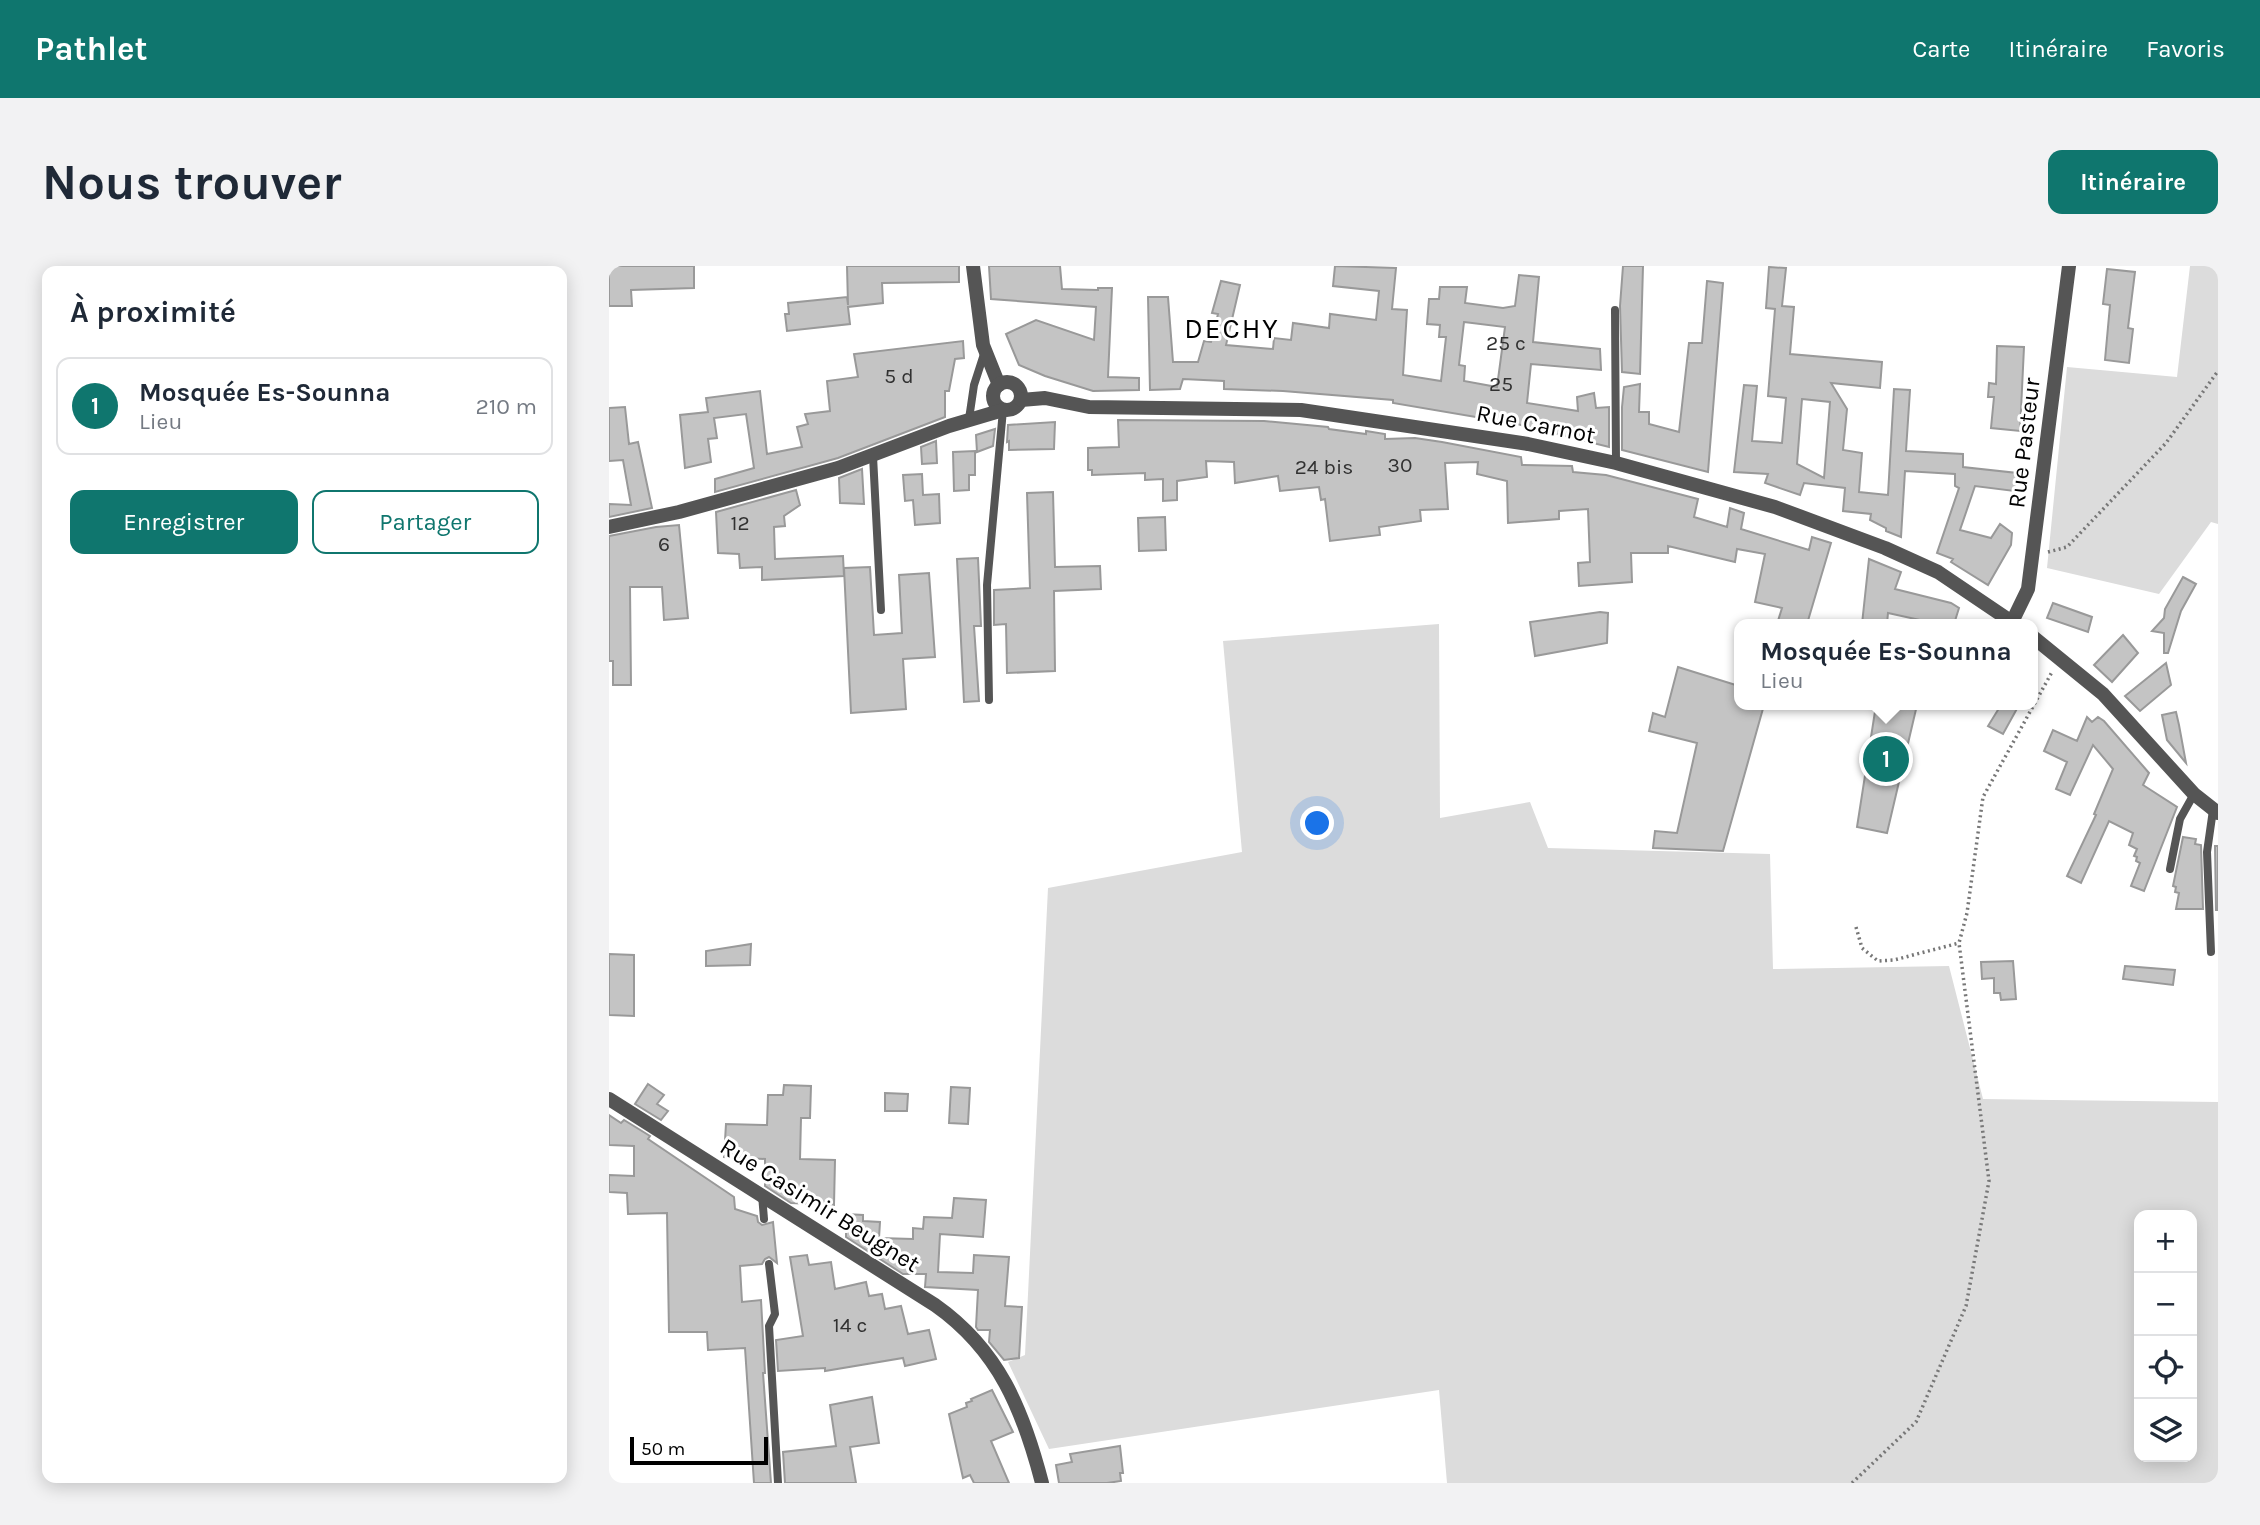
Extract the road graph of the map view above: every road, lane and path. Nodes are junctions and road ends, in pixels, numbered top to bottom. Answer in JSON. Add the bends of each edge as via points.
{"nodes":[{"id":1,"x":973,"y":266,"type":"edge"},
{"id":2,"x":2069,"y":266,"type":"edge"},
{"id":3,"x":1615,"y":310,"type":"dead end"},
{"id":4,"x":985,"y":351,"type":"junction"},
{"id":5,"x":2218,"y":371,"type":"edge"},
{"id":6,"x":999,"y":385,"type":"junction"},
{"id":7,"x":1021,"y":400,"type":"junction"},
{"id":8,"x":1003,"y":410,"type":"junction"},
{"id":9,"x":969,"y":419,"type":"junction"},
{"id":10,"x":873,"y":456,"type":"junction"},
{"id":11,"x":1616,"y":463,"type":"junction"},
{"id":12,"x":609,"y":527,"type":"edge"},
{"id":13,"x":2033,"y":556,"type":"junction"},
{"id":14,"x":881,"y":610,"type":"dead end"},
{"id":15,"x":2008,"y":619,"type":"edge"},
{"id":16,"x":2016,"y":619,"type":"edge"},
{"id":17,"x":2038,"y":641,"type":"edge"},
{"id":18,"x":2060,"y":658,"type":"junction"},
{"id":19,"x":2038,"y":698,"type":"edge"},
{"id":20,"x":989,"y":700,"type":"dead end"},
{"id":21,"x":2031,"y":710,"type":"edge"},
{"id":22,"x":2194,"y":794,"type":"junction"},
{"id":23,"x":2215,"y":811,"type":"edge"},
{"id":24,"x":2170,"y":869,"type":"dead end"},
{"id":25,"x":1856,"y":927,"type":"dead end"},
{"id":26,"x":1959,"y":943,"type":"junction"},
{"id":27,"x":2211,"y":952,"type":"dead end"},
{"id":28,"x":609,"y":1099,"type":"edge"},
{"id":29,"x":762,"y":1195,"type":"junction"},
{"id":30,"x":764,"y":1219,"type":"dead end"},
{"id":31,"x":769,"y":1264,"type":"dead end"},
{"id":32,"x":1863,"y":1473,"type":"junction"},
{"id":33,"x":778,"y":1483,"type":"edge"},
{"id":34,"x":1042,"y":1483,"type":"edge"},
{"id":35,"x":1852,"y":1483,"type":"edge"},
{"id":36,"x":1862,"y":1483,"type":"edge"}],
"edges":[{"from":1,"to":4,"type":"street"},
{"from":2,"to":13,"type":"street","name":"Rue Pasteur"},
{"from":3,"to":11,"type":"lane"},
{"from":4,"to":6,"type":"street"},
{"from":4,"to":9,"type":"lane"},
{"from":5,"to":13,"type":"path","via":[[2166,443],[2067,547]]},
{"from":6,"to":7,"type":"street","via":[[1015,385]]},
{"from":6,"to":8,"type":"street","via":[[994,401]]},
{"from":7,"to":8,"type":"street","via":[[1014,408]]},
{"from":7,"to":11,"type":"street","name":"Rue Carnot","via":[[1039,397],[1089,407],[1301,410],[1528,443]]},
{"from":8,"to":9,"type":"street"},
{"from":8,"to":20,"type":"lane","via":[[987,585]]},
{"from":9,"to":10,"type":"street"},
{"from":10,"to":12,"type":"street","via":[[679,512]]},
{"from":10,"to":14,"type":"lane"},
{"from":11,"to":15,"type":"street","name":"Rue Carnot","via":[[1775,507],[1885,548],[1938,572]]},
{"from":13,"to":16,"type":"street","name":"Rue Pasteur","via":[[2028,589]]},
{"from":17,"to":18,"type":"street"},
{"from":18,"to":19,"type":"path"},
{"from":18,"to":22,"type":"street","via":[[2119,710]]},
{"from":21,"to":26,"type":"path","via":[[1983,797]]},
{"from":22,"to":23,"type":"street"},
{"from":22,"to":24,"type":"lane","via":[[2180,819]]},
{"from":23,"to":27,"type":"lane","via":[[2207,852]]},
{"from":25,"to":26,"type":"path","via":[[1862,948],[1878,961]]},
{"from":26,"to":32,"type":"path","via":[[1989,1181],[1966,1306],[1921,1411],[1916,1422]]},
{"from":28,"to":29,"type":"street","name":"Rue Casimir Beugnet"},
{"from":29,"to":30,"type":"lane"},
{"from":29,"to":34,"type":"street","name":"Rue Casimir Beugnet","via":[[966,1330],[995,1364],[1026,1427]]},
{"from":31,"to":33,"type":"lane","via":[[775,1314],[769,1326]]},
{"from":32,"to":35,"type":"path"},
{"from":32,"to":36,"type":"path"}]}
